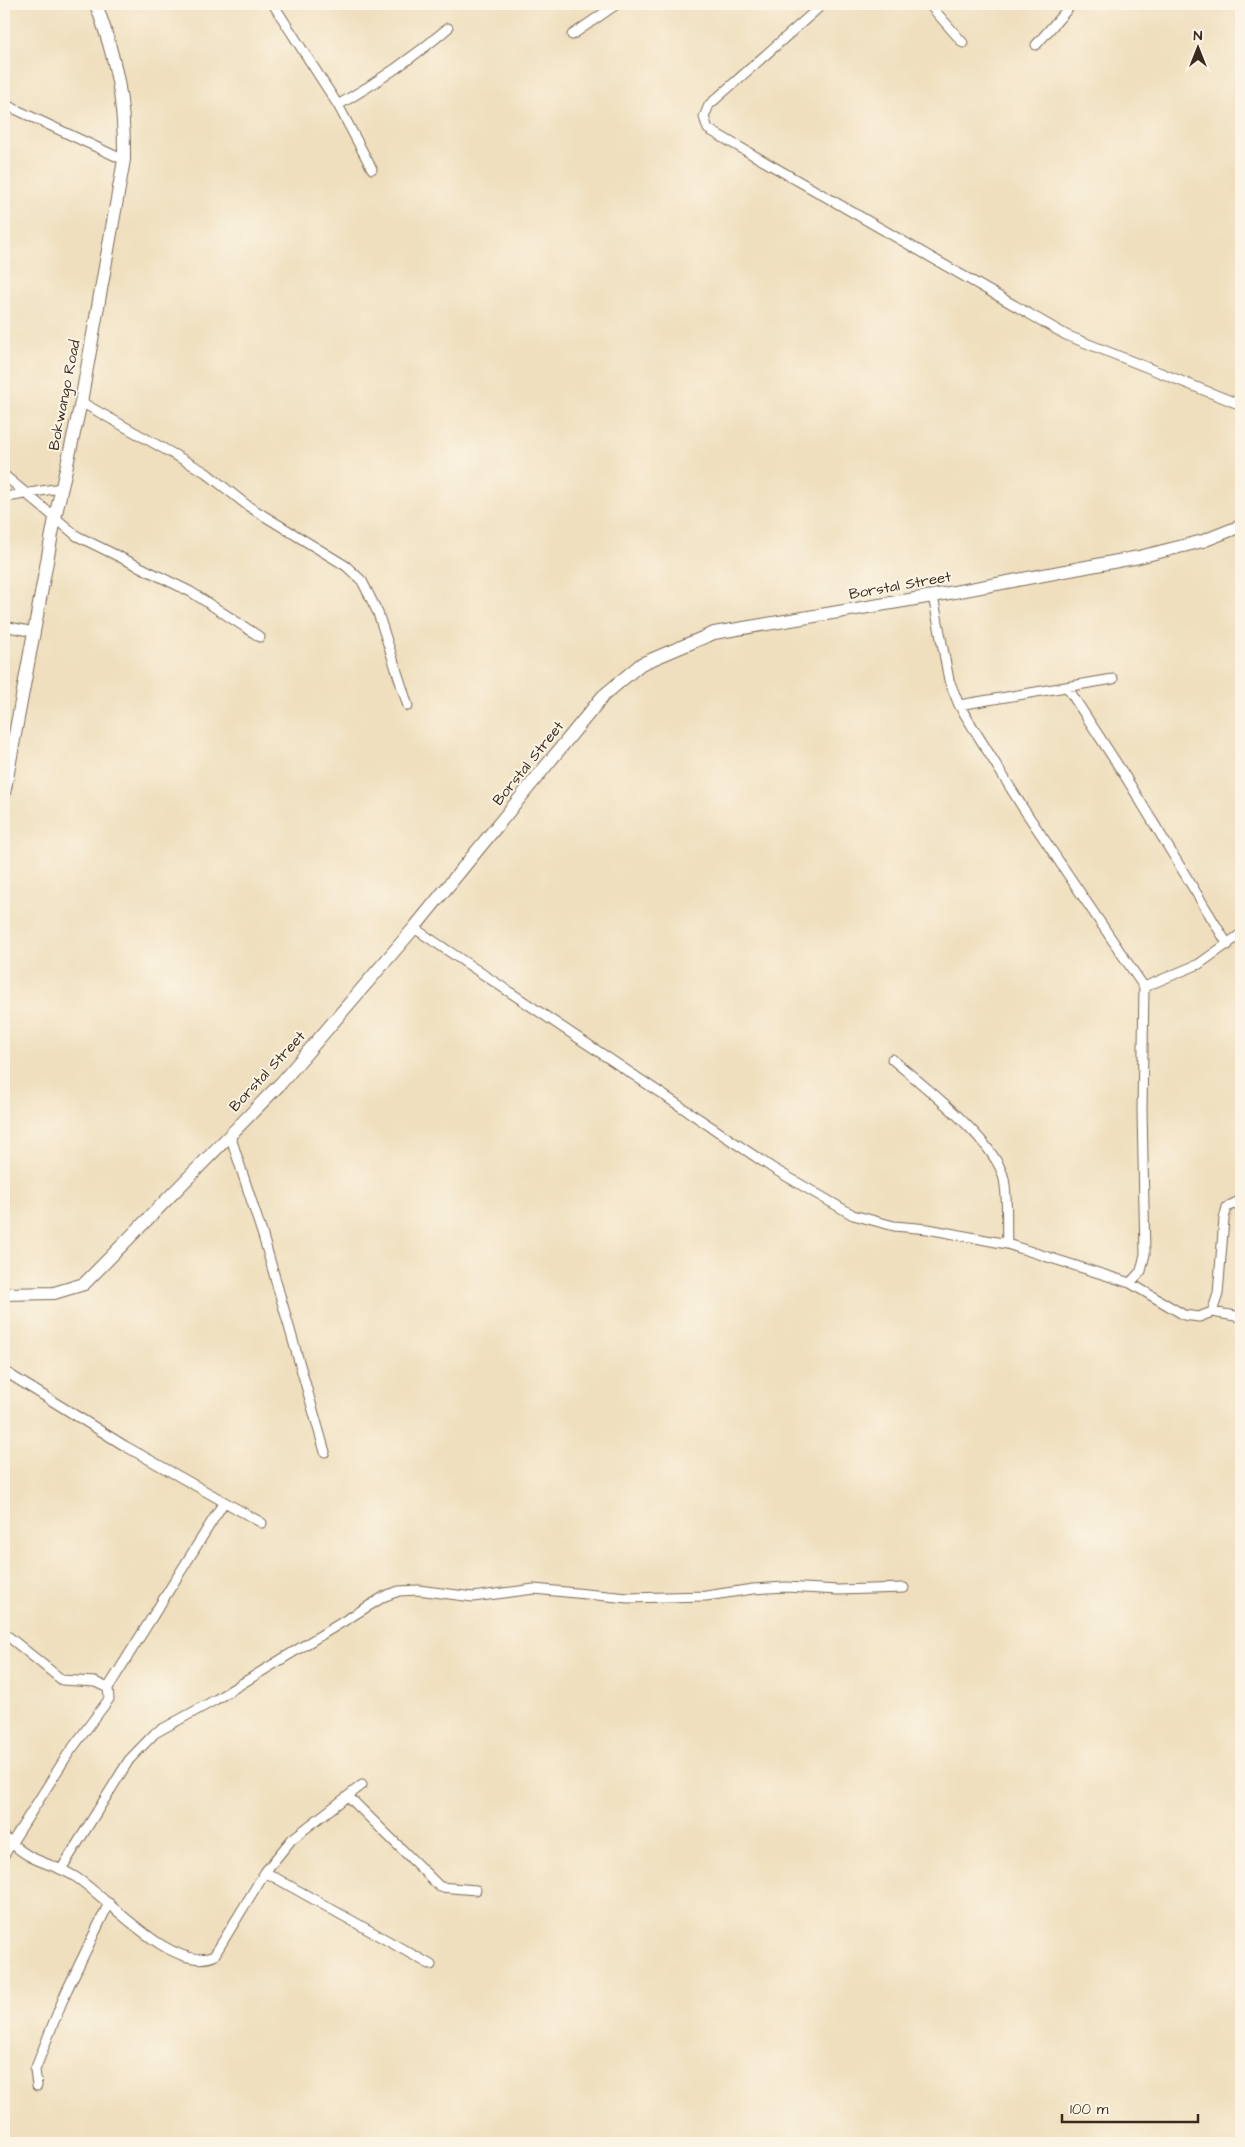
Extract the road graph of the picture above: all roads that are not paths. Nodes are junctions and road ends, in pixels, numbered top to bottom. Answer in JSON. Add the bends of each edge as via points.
{"nodes":[{"id":1,"x":96,"y":4,"type":"edge"},
{"id":2,"x":273,"y":4,"type":"edge"},
{"id":3,"x":617,"y":4,"type":"edge"},
{"id":4,"x":823,"y":4,"type":"edge"},
{"id":5,"x":929,"y":4,"type":"edge"},
{"id":6,"x":1072,"y":4,"type":"edge"},
{"id":7,"x":448,"y":28,"type":"dead end"},
{"id":8,"x":572,"y":35,"type":"dead end"},
{"id":9,"x":963,"y":42,"type":"dead end"},
{"id":10,"x":1036,"y":45,"type":"dead end"},
{"id":11,"x":4,"y":104,"type":"edge"},
{"id":12,"x":338,"y":105,"type":"junction"},
{"id":13,"x":124,"y":160,"type":"junction"},
{"id":14,"x":372,"y":170,"type":"dead end"},
{"id":15,"x":81,"y":402,"type":"junction"},
{"id":16,"x":1241,"y":405,"type":"edge"},
{"id":17,"x":4,"y":475,"type":"edge"},
{"id":18,"x":62,"y":488,"type":"junction"},
{"id":19,"x":28,"y":495,"type":"junction"},
{"id":20,"x":4,"y":496,"type":"edge"},
{"id":21,"x":55,"y":518,"type":"junction"},
{"id":22,"x":1241,"y":526,"type":"edge"},
{"id":23,"x":932,"y":596,"type":"junction"},
{"id":24,"x":4,"y":626,"type":"edge"},
{"id":25,"x":34,"y":632,"type":"junction"},
{"id":26,"x":260,"y":637,"type":"dead end"},
{"id":27,"x":1113,"y":679,"type":"dead end"},
{"id":28,"x":1067,"y":687,"type":"junction"},
{"id":29,"x":959,"y":705,"type":"junction"},
{"id":30,"x":408,"y":706,"type":"dead end"},
{"id":31,"x":4,"y":794,"type":"edge"},
{"id":32,"x":414,"y":928,"type":"junction"},
{"id":33,"x":1241,"y":934,"type":"edge"},
{"id":34,"x":1228,"y":945,"type":"junction"},
{"id":35,"x":1144,"y":987,"type":"junction"},
{"id":36,"x":892,"y":1059,"type":"dead end"},
{"id":37,"x":230,"y":1135,"type":"junction"},
{"id":38,"x":1241,"y":1200,"type":"edge"},
{"id":39,"x":1007,"y":1244,"type":"junction"},
{"id":40,"x":1130,"y":1283,"type":"junction"},
{"id":41,"x":4,"y":1294,"type":"edge"},
{"id":42,"x":1212,"y":1312,"type":"junction"},
{"id":43,"x":1241,"y":1317,"type":"edge"},
{"id":44,"x":4,"y":1371,"type":"edge"},
{"id":45,"x":325,"y":1452,"type":"dead end"},
{"id":46,"x":224,"y":1502,"type":"junction"},
{"id":47,"x":262,"y":1523,"type":"dead end"},
{"id":48,"x":904,"y":1588,"type":"dead end"},
{"id":49,"x":4,"y":1633,"type":"edge"},
{"id":50,"x":108,"y":1688,"type":"junction"},
{"id":51,"x":362,"y":1785,"type":"dead end"},
{"id":52,"x":348,"y":1796,"type":"junction"},
{"id":53,"x":4,"y":1837,"type":"edge"},
{"id":54,"x":12,"y":1843,"type":"junction"},
{"id":55,"x":4,"y":1855,"type":"edge"},
{"id":56,"x":62,"y":1868,"type":"junction"},
{"id":57,"x":266,"y":1872,"type":"junction"},
{"id":58,"x":476,"y":1890,"type":"dead end"},
{"id":59,"x":109,"y":1903,"type":"junction"},
{"id":60,"x":431,"y":1965,"type":"dead end"},
{"id":61,"x":37,"y":2086,"type":"dead end"}],
"edges":[{"from":1,"to":13,"type":"street","name":"Bokwango Road","via":[[109,38],[120,83],[125,125]]},
{"from":2,"to":12,"type":"street"},
{"from":3,"to":8,"type":"street"},
{"from":4,"to":16,"type":"street","via":[[709,105],[704,117],[708,129],[1066,335]]},
{"from":5,"to":9,"type":"street"},
{"from":6,"to":10,"type":"street"},
{"from":7,"to":12,"type":"street","via":[[412,60]]},
{"from":11,"to":13,"type":"street"},
{"from":12,"to":14,"type":"street"},
{"from":13,"to":15,"type":"street","name":"Bokwango Road"},
{"from":15,"to":18,"type":"street","name":"Bokwango Road"},
{"from":15,"to":30,"type":"street","via":[[205,472],[248,506],[346,566],[362,581],[378,613]]},
{"from":17,"to":19,"type":"street"},
{"from":18,"to":19,"type":"street"},
{"from":18,"to":21,"type":"street","name":"Bokwango Road"},
{"from":19,"to":20,"type":"street"},
{"from":19,"to":21,"type":"street"},
{"from":21,"to":25,"type":"street","name":"Bokwango Road"},
{"from":21,"to":26,"type":"street","via":[[77,536],[191,592]]},
{"from":22,"to":23,"type":"street","name":"Borstal Street","via":[[1203,541],[1139,556]]},
{"from":23,"to":29,"type":"street","via":[[949,680]]},
{"from":23,"to":32,"type":"street","name":"Borstal Street","via":[[714,633],[641,664],[603,696]]},
{"from":24,"to":25,"type":"street"},
{"from":25,"to":31,"type":"street","name":"Bokwango Road"},
{"from":27,"to":28,"type":"street"},
{"from":28,"to":29,"type":"street"},
{"from":28,"to":34,"type":"street"},
{"from":29,"to":35,"type":"street","via":[[1023,808]]},
{"from":32,"to":37,"type":"street","name":"Borstal Street","via":[[280,1084]]},
{"from":32,"to":39,"type":"street","via":[[774,1169],[853,1215],[894,1226]]},
{"from":33,"to":34,"type":"street"},
{"from":34,"to":35,"type":"street","via":[[1198,964]]},
{"from":35,"to":40,"type":"street","via":[[1145,1254],[1141,1271]]},
{"from":36,"to":39,"type":"street","via":[[940,1101],[994,1156],[1004,1178]]},
{"from":37,"to":41,"type":"street","name":"Borstal Street","via":[[84,1284],[54,1293]]},
{"from":37,"to":45,"type":"street","via":[[263,1236]]},
{"from":38,"to":42,"type":"street","via":[[1227,1207],[1218,1294]]},
{"from":39,"to":40,"type":"street"},
{"from":40,"to":42,"type":"street","via":[[1184,1314],[1199,1317]]},
{"from":42,"to":43,"type":"street"},
{"from":44,"to":46,"type":"street","via":[[125,1446]]},
{"from":46,"to":47,"type":"street"},
{"from":46,"to":50,"type":"street"},
{"from":48,"to":56,"type":"street","via":[[838,1590],[786,1587],[706,1596],[628,1598],[534,1589],[473,1596],[399,1591],[385,1596],[155,1734],[129,1760]]},
{"from":49,"to":50,"type":"street","via":[[62,1680],[95,1682]]},
{"from":50,"to":54,"type":"street","via":[[109,1699],[68,1754]]},
{"from":51,"to":52,"type":"street"},
{"from":52,"to":57,"type":"street","via":[[292,1839]]},
{"from":52,"to":58,"type":"street","via":[[440,1887]]},
{"from":53,"to":54,"type":"street"},
{"from":54,"to":55,"type":"street"},
{"from":54,"to":56,"type":"street","via":[[31,1857]]},
{"from":56,"to":59,"type":"street"},
{"from":57,"to":59,"type":"street","via":[[214,1956],[205,1960],[193,1959],[162,1946]]},
{"from":57,"to":60,"type":"street"},
{"from":59,"to":61,"type":"street","via":[[44,2045],[35,2070]]}]}
